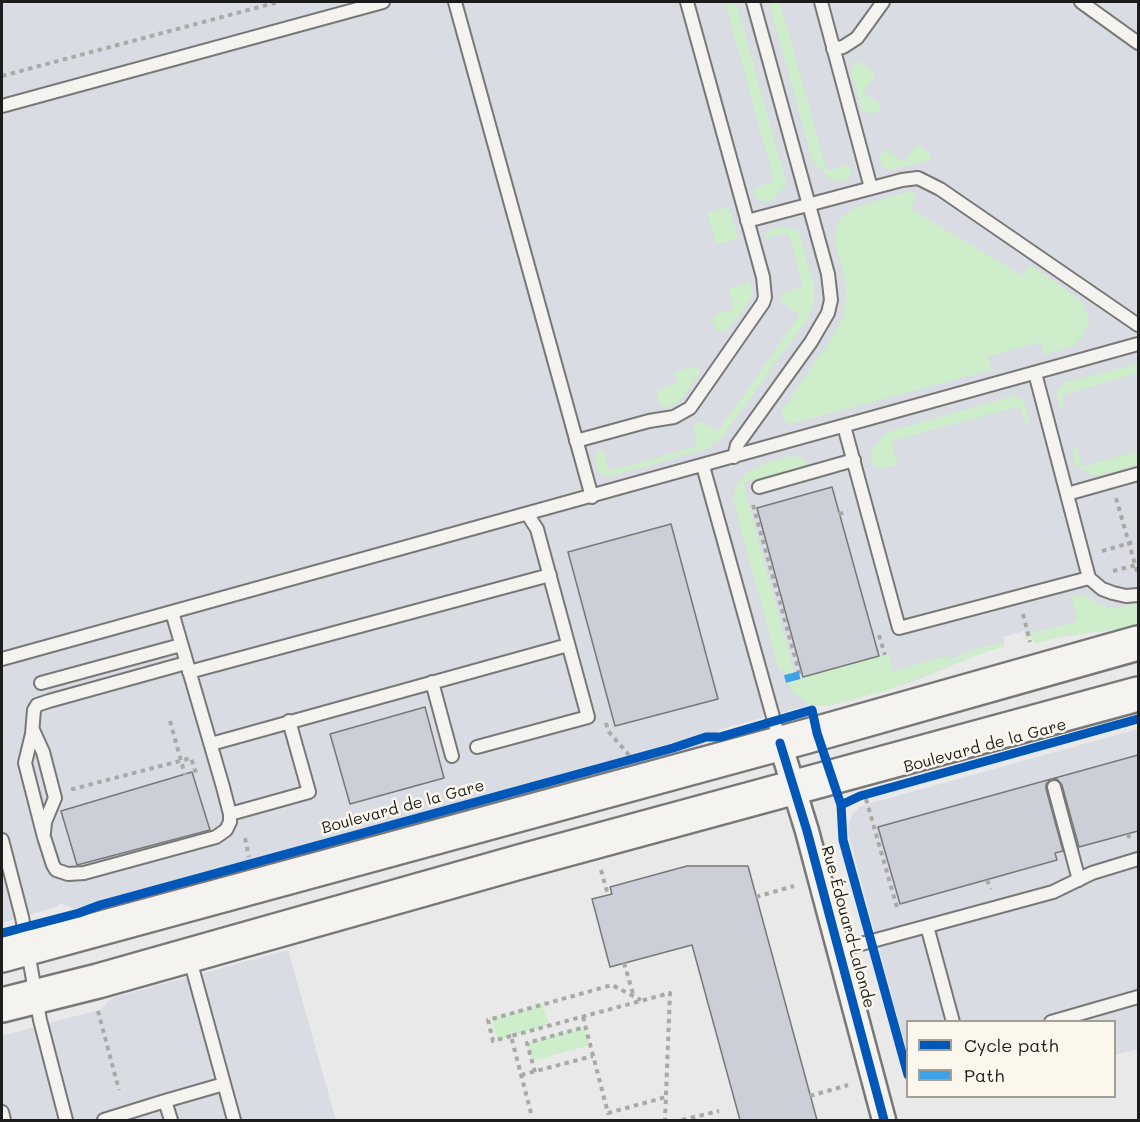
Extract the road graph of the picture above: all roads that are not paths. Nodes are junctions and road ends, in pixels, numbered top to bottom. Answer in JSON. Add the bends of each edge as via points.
{"nodes":[{"id":1,"x":382,"y":2,"type":"edge"},
{"id":2,"x":455,"y":2,"type":"edge"},
{"id":3,"x":687,"y":2,"type":"edge"},
{"id":4,"x":753,"y":2,"type":"edge"},
{"id":5,"x":821,"y":2,"type":"edge"},
{"id":6,"x":883,"y":2,"type":"edge"},
{"id":7,"x":1080,"y":2,"type":"edge"},
{"id":8,"x":1138,"y":43,"type":"edge"},
{"id":9,"x":834,"y":49,"type":"junction"},
{"id":10,"x":2,"y":106,"type":"edge"},
{"id":11,"x":871,"y":188,"type":"junction"},
{"id":12,"x":809,"y":205,"type":"junction"},
{"id":13,"x":747,"y":221,"type":"junction"},
{"id":14,"x":1138,"y":325,"type":"edge"},
{"id":15,"x":1138,"y":344,"type":"edge"},
{"id":16,"x":1035,"y":373,"type":"junction"},
{"id":17,"x":844,"y":426,"type":"junction"},
{"id":18,"x":576,"y":441,"type":"junction"},
{"id":19,"x":734,"y":457,"type":"junction"},
{"id":20,"x":854,"y":460,"type":"junction"},
{"id":21,"x":703,"y":466,"type":"junction"},
{"id":22,"x":1138,"y":474,"type":"edge"},
{"id":23,"x":759,"y":487,"type":"dead end"},
{"id":24,"x":1067,"y":494,"type":"junction"},
{"id":25,"x":592,"y":497,"type":"junction"},
{"id":26,"x":528,"y":515,"type":"junction"},
{"id":27,"x":550,"y":575,"type":"junction"},
{"id":28,"x":1089,"y":578,"type":"junction"},
{"id":29,"x":1138,"y":595,"type":"edge"},
{"id":30,"x":172,"y":612,"type":"junction"},
{"id":31,"x":1138,"y":643,"type":"edge"},
{"id":32,"x":181,"y":645,"type":"junction"},
{"id":33,"x":568,"y":645,"type":"junction"},
{"id":34,"x":2,"y":659,"type":"edge"},
{"id":35,"x":187,"y":667,"type":"junction"},
{"id":36,"x":432,"y":682,"type":"junction"},
{"id":37,"x":41,"y":683,"type":"dead end"},
{"id":38,"x":1138,"y":694,"type":"edge"},
{"id":39,"x":289,"y":721,"type":"junction"},
{"id":40,"x":33,"y":729,"type":"junction"},
{"id":41,"x":780,"y":743,"type":"junction"},
{"id":42,"x":211,"y":744,"type":"junction"},
{"id":43,"x":477,"y":747,"type":"dead end"},
{"id":44,"x":452,"y":756,"type":"dead end"},
{"id":45,"x":794,"y":787,"type":"junction"},
{"id":46,"x":1054,"y":787,"type":"dead end"},
{"id":47,"x":230,"y":814,"type":"junction"},
{"id":48,"x":44,"y":837,"type":"junction"},
{"id":49,"x":2,"y":840,"type":"edge"},
{"id":50,"x":1138,"y":859,"type":"edge"},
{"id":51,"x":1079,"y":879,"type":"junction"},
{"id":52,"x":927,"y":926,"type":"junction"},
{"id":53,"x":839,"y":950,"type":"junction"},
{"id":54,"x":15,"y":951,"type":"edge"},
{"id":55,"x":188,"y":955,"type":"junction"},
{"id":56,"x":35,"y":996,"type":"junction"},
{"id":57,"x":1138,"y":997,"type":"edge"},
{"id":58,"x":2,"y":1005,"type":"edge"},
{"id":59,"x":952,"y":1020,"type":"edge"},
{"id":60,"x":1058,"y":1020,"type":"edge"},
{"id":61,"x":224,"y":1084,"type":"junction"},
{"id":62,"x":165,"y":1101,"type":"junction"},
{"id":63,"x":2,"y":1112,"type":"edge"},
{"id":64,"x":4,"y":1120,"type":"edge"},
{"id":65,"x":66,"y":1120,"type":"edge"},
{"id":66,"x":104,"y":1120,"type":"edge"},
{"id":67,"x":171,"y":1120,"type":"edge"},
{"id":68,"x":234,"y":1120,"type":"edge"},
{"id":69,"x":884,"y":1120,"type":"edge"}],
"edges":[{"from":1,"to":10,"type":"lane"},
{"from":2,"to":18,"type":"lane"},
{"from":3,"to":13,"type":"lane"},
{"from":4,"to":12,"type":"lane"},
{"from":5,"to":9,"type":"lane"},
{"from":6,"to":9,"type":"lane","via":[[857,38]]},
{"from":7,"to":8,"type":"lane"},
{"from":9,"to":11,"type":"lane"},
{"from":11,"to":12,"type":"lane"},
{"from":11,"to":14,"type":"lane","via":[[912,177],[929,182]]},
{"from":12,"to":13,"type":"lane"},
{"from":12,"to":19,"type":"lane","via":[[831,288],[828,313],[737,445]]},
{"from":13,"to":18,"type":"lane","via":[[765,288],[763,303],[690,408],[674,417]]},
{"from":15,"to":16,"type":"lane"},
{"from":16,"to":17,"type":"lane"},
{"from":16,"to":24,"type":"lane"},
{"from":17,"to":19,"type":"lane"},
{"from":17,"to":20,"type":"lane"},
{"from":18,"to":25,"type":"lane"},
{"from":19,"to":21,"type":"lane"},
{"from":20,"to":23,"type":"lane"},
{"from":20,"to":28,"type":"lane","via":[[899,628]]},
{"from":21,"to":25,"type":"lane"},
{"from":21,"to":41,"type":"lane"},
{"from":22,"to":24,"type":"lane"},
{"from":24,"to":28,"type":"lane"},
{"from":25,"to":26,"type":"lane"},
{"from":26,"to":27,"type":"lane","via":[[537,529]]},
{"from":26,"to":30,"type":"lane"},
{"from":27,"to":33,"type":"lane"},
{"from":27,"to":35,"type":"lane"},
{"from":28,"to":29,"type":"lane","via":[[1113,593]]},
{"from":30,"to":32,"type":"lane"},
{"from":30,"to":34,"type":"lane"},
{"from":31,"to":41,"type":"main road"},
{"from":32,"to":35,"type":"lane"},
{"from":32,"to":37,"type":"lane"},
{"from":33,"to":36,"type":"lane"},
{"from":33,"to":43,"type":"lane","via":[[588,717]]},
{"from":35,"to":40,"type":"lane","via":[[37,705],[32,714]]},
{"from":35,"to":42,"type":"lane"},
{"from":36,"to":39,"type":"lane"},
{"from":36,"to":44,"type":"lane"},
{"from":38,"to":45,"type":"main road","name":"Boulevard de la Gare"},
{"from":39,"to":42,"type":"lane"},
{"from":39,"to":47,"type":"lane","via":[[309,792]]},
{"from":40,"to":48,"type":"lane","via":[[25,763]]},
{"from":40,"to":48,"type":"lane","via":[[55,798],[45,822]]},
{"from":41,"to":45,"type":"street","name":"Rue Édouard-Lalonde"},
{"from":41,"to":54,"type":"main road"},
{"from":42,"to":47,"type":"lane"},
{"from":45,"to":53,"type":"street","name":"Rue Édouard-Lalonde"},
{"from":45,"to":55,"type":"main road","name":"Boulevard de la Gare"},
{"from":46,"to":51,"type":"lane"},
{"from":47,"to":48,"type":"lane","via":[[226,830],[216,837],[76,874],[57,870]]},
{"from":49,"to":54,"type":"lane","via":[[22,917]]},
{"from":50,"to":51,"type":"lane"},
{"from":51,"to":52,"type":"lane","via":[[1053,892]]},
{"from":52,"to":53,"type":"lane"},
{"from":52,"to":59,"type":"lane"},
{"from":53,"to":69,"type":"street","name":"Rue Édouard-Lalonde"},
{"from":54,"to":56,"type":"lane"},
{"from":55,"to":56,"type":"main road","name":"Boulevard de la Gare"},
{"from":55,"to":61,"type":"lane"},
{"from":56,"to":58,"type":"main road","name":"Boulevard de la Gare"},
{"from":56,"to":65,"type":"lane"},
{"from":57,"to":60,"type":"lane"},
{"from":61,"to":62,"type":"lane"},
{"from":61,"to":68,"type":"lane"},
{"from":62,"to":66,"type":"lane"},
{"from":62,"to":67,"type":"lane"},
{"from":63,"to":64,"type":"lane"}]}
